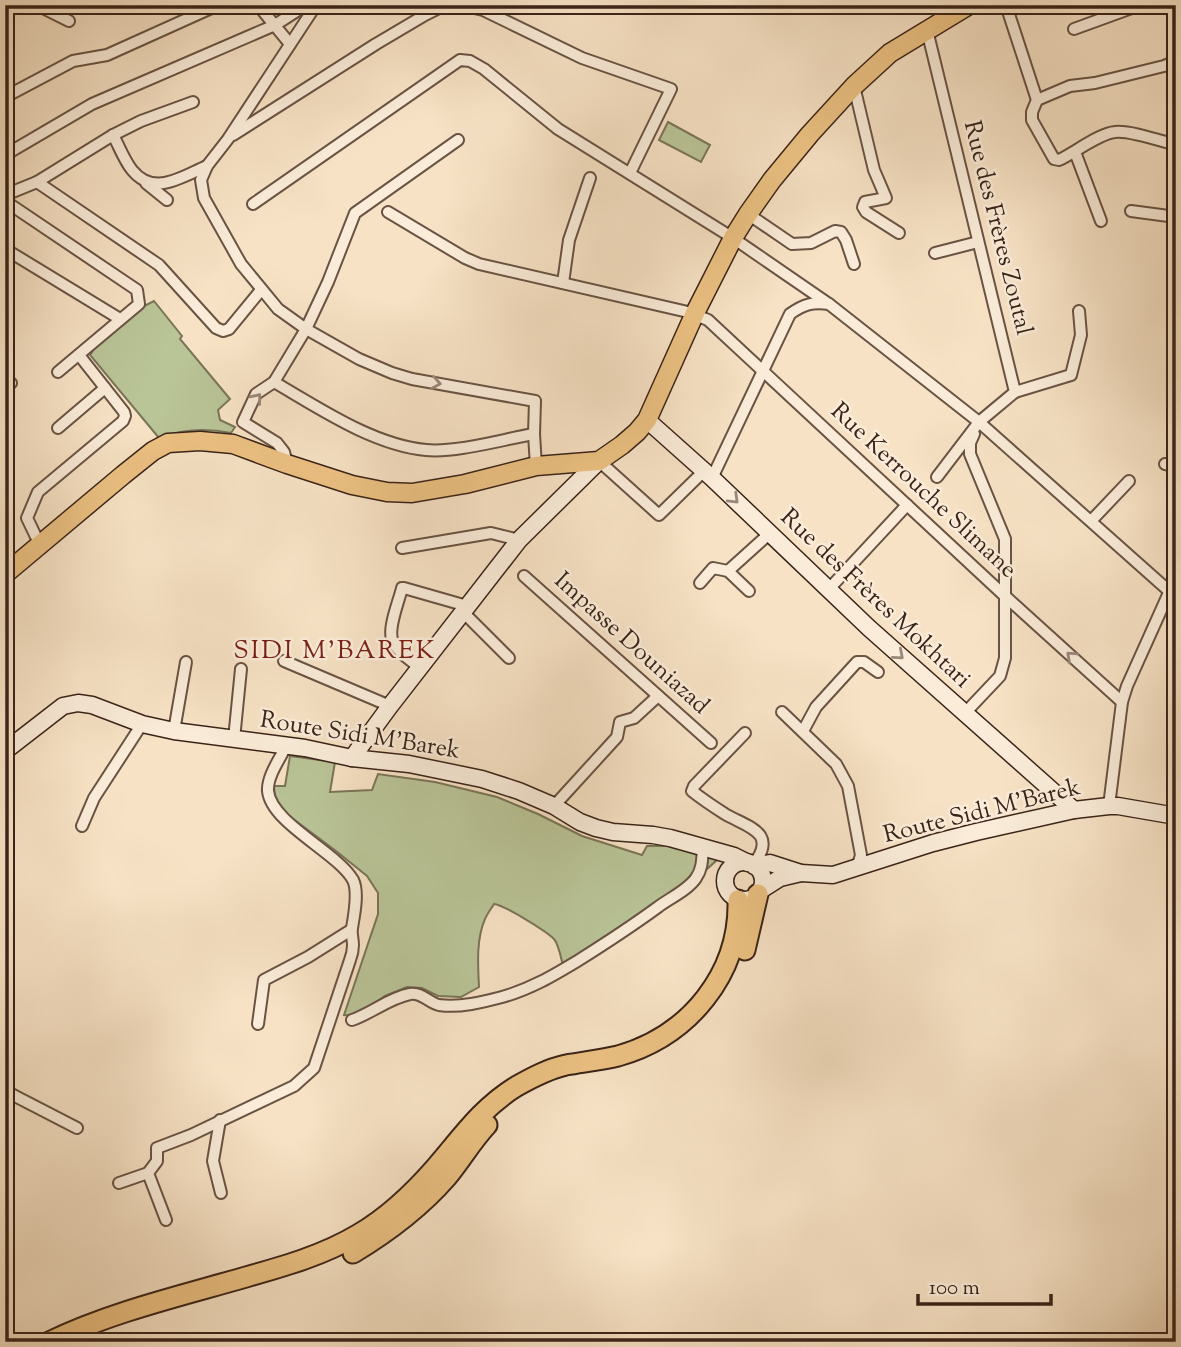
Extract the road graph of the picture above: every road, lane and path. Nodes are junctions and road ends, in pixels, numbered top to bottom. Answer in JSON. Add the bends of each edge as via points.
{"nodes":[{"id":1,"x":37,"y":5,"type":"edge"},
{"id":2,"x":218,"y":5,"type":"edge"},
{"id":3,"x":258,"y":5,"type":"edge"},
{"id":4,"x":306,"y":5,"type":"edge"},
{"id":5,"x":316,"y":5,"type":"edge"},
{"id":6,"x":445,"y":5,"type":"edge"},
{"id":7,"x":462,"y":5,"type":"edge"},
{"id":8,"x":969,"y":5,"type":"edge"},
{"id":9,"x":1006,"y":5,"type":"edge"},
{"id":10,"x":1140,"y":5,"type":"edge"},
{"id":11,"x":69,"y":22,"type":"dead end"},
{"id":12,"x":275,"y":25,"type":"junction"},
{"id":13,"x":1074,"y":29,"type":"dead end"},
{"id":14,"x":927,"y":30,"type":"junction"},
{"id":15,"x":290,"y":44,"type":"junction"},
{"id":16,"x":1176,"y":61,"type":"edge"},
{"id":17,"x":855,"y":86,"type":"junction"},
{"id":18,"x":5,"y":97,"type":"edge"},
{"id":19,"x":1037,"y":100,"type":"junction"},
{"id":20,"x":193,"y":102,"type":"dead end"},
{"id":21,"x":113,"y":135,"type":"junction"},
{"id":22,"x":228,"y":139,"type":"junction"},
{"id":23,"x":458,"y":140,"type":"dead end"},
{"id":24,"x":1176,"y":145,"type":"edge"},
{"id":25,"x":1075,"y":152,"type":"junction"},
{"id":26,"x":5,"y":155,"type":"edge"},
{"id":27,"x":207,"y":166,"type":"junction"},
{"id":28,"x":630,"y":173,"type":"junction"},
{"id":29,"x":590,"y":178,"type":"dead end"},
{"id":30,"x":37,"y":182,"type":"junction"},
{"id":31,"x":146,"y":183,"type":"junction"},
{"id":32,"x":5,"y":195,"type":"edge"},
{"id":33,"x":167,"y":200,"type":"dead end"},
{"id":34,"x":5,"y":201,"type":"edge"},
{"id":35,"x":253,"y":204,"type":"dead end"},
{"id":36,"x":1131,"y":211,"type":"dead end"},
{"id":37,"x":388,"y":212,"type":"dead end"},
{"id":38,"x":748,"y":214,"type":"junction"},
{"id":39,"x":1176,"y":217,"type":"edge"},
{"id":40,"x":1101,"y":221,"type":"dead end"},
{"id":41,"x":899,"y":233,"type":"dead end"},
{"id":42,"x":733,"y":238,"type":"junction"},
{"id":43,"x":978,"y":242,"type":"junction"},
{"id":44,"x":5,"y":249,"type":"edge"},
{"id":45,"x":935,"y":253,"type":"dead end"},
{"id":46,"x":854,"y":264,"type":"dead end"},
{"id":47,"x":562,"y":283,"type":"junction"},
{"id":48,"x":261,"y":289,"type":"junction"},
{"id":49,"x":829,"y":304,"type":"junction"},
{"id":50,"x":1079,"y":311,"type":"dead end"},
{"id":51,"x":695,"y":313,"type":"junction"},
{"id":52,"x":120,"y":319,"type":"junction"},
{"id":53,"x":306,"y":329,"type":"junction"},
{"id":54,"x":79,"y":355,"type":"junction"},
{"id":55,"x":58,"y":372,"type":"dead end"},
{"id":56,"x":764,"y":372,"type":"junction"},
{"id":57,"x":274,"y":382,"type":"junction"},
{"id":58,"x":105,"y":388,"type":"junction"},
{"id":59,"x":1015,"y":392,"type":"junction"},
{"id":60,"x":979,"y":422,"type":"junction"},
{"id":61,"x":642,"y":426,"type":"junction"},
{"id":62,"x":58,"y":428,"type":"dead end"},
{"id":63,"x":534,"y":433,"type":"junction"},
{"id":64,"x":599,"y":461,"type":"junction"},
{"id":65,"x":287,"y":464,"type":"junction"},
{"id":66,"x":536,"y":466,"type":"junction"},
{"id":67,"x":708,"y":474,"type":"junction"},
{"id":68,"x":937,"y":477,"type":"dead end"},
{"id":69,"x":1129,"y":481,"type":"dead end"},
{"id":70,"x":907,"y":505,"type":"junction"},
{"id":71,"x":1091,"y":521,"type":"junction"},
{"id":72,"x":769,"y":534,"type":"junction"},
{"id":73,"x":519,"y":540,"type":"junction"},
{"id":74,"x":40,"y":545,"type":"junction"},
{"id":75,"x":402,"y":548,"type":"dead end"},
{"id":76,"x":728,"y":571,"type":"junction"},
{"id":77,"x":5,"y":574,"type":"edge"},
{"id":78,"x":524,"y":576,"type":"dead end"},
{"id":79,"x":1176,"y":577,"type":"edge"},
{"id":80,"x":700,"y":583,"type":"dead end"},
{"id":81,"x":828,"y":590,"type":"junction"},
{"id":82,"x":749,"y":591,"type":"dead end"},
{"id":83,"x":1169,"y":591,"type":"junction"},
{"id":84,"x":1006,"y":597,"type":"junction"},
{"id":85,"x":465,"y":609,"type":"junction"},
{"id":86,"x":509,"y":658,"type":"dead end"},
{"id":87,"x":284,"y":661,"type":"dead end"},
{"id":88,"x":186,"y":662,"type":"dead end"},
{"id":89,"x":419,"y":668,"type":"junction"},
{"id":90,"x":241,"y":669,"type":"dead end"},
{"id":91,"x":878,"y":672,"type":"dead end"},
{"id":92,"x":658,"y":696,"type":"junction"},
{"id":93,"x":1122,"y":702,"type":"junction"},
{"id":94,"x":390,"y":706,"type":"junction"},
{"id":95,"x":782,"y":712,"type":"dead end"},
{"id":96,"x":965,"y":713,"type":"junction"},
{"id":97,"x":142,"y":724,"type":"junction"},
{"id":98,"x":174,"y":731,"type":"junction"},
{"id":99,"x":803,"y":731,"type":"junction"},
{"id":100,"x":745,"y":733,"type":"dead end"},
{"id":101,"x":234,"y":739,"type":"junction"},
{"id":102,"x":711,"y":743,"type":"dead end"},
{"id":103,"x":286,"y":746,"type":"junction"},
{"id":104,"x":5,"y":751,"type":"edge"},
{"id":105,"x":352,"y":758,"type":"junction"},
{"id":106,"x":554,"y":806,"type":"junction"},
{"id":107,"x":1108,"y":806,"type":"junction"},
{"id":108,"x":1074,"y":810,"type":"junction"},
{"id":109,"x":1176,"y":816,"type":"edge"},
{"id":110,"x":82,"y":827,"type":"dead end"},
{"id":111,"x":709,"y":849,"type":"junction"},
{"id":112,"x":752,"y":864,"type":"junction"},
{"id":113,"x":857,"y":868,"type":"junction"},
{"id":114,"x":801,"y":873,"type":"junction"},
{"id":115,"x":725,"y":876,"type":"junction"},
{"id":116,"x":760,"y":892,"type":"junction"},
{"id":117,"x":738,"y":900,"type":"junction"},
{"id":118,"x":351,"y":930,"type":"junction"},
{"id":119,"x":352,"y":1020,"type":"dead end"},
{"id":120,"x":258,"y":1024,"type":"dead end"},
{"id":121,"x":5,"y":1089,"type":"edge"},
{"id":122,"x":220,"y":1120,"type":"junction"},
{"id":123,"x":77,"y":1128,"type":"dead end"},
{"id":124,"x":148,"y":1174,"type":"junction"},
{"id":125,"x":119,"y":1183,"type":"dead end"},
{"id":126,"x":221,"y":1193,"type":"dead end"},
{"id":127,"x":166,"y":1220,"type":"dead end"},
{"id":128,"x":49,"y":1342,"type":"edge"},
{"id":129,"x":83,"y":1342,"type":"edge"}],
"edges":[{"from":1,"to":11,"type":"street"},
{"from":2,"to":18,"type":"street","via":[[107,55],[73,61]]},
{"from":3,"to":12,"type":"street"},
{"from":4,"to":12,"type":"street"},
{"from":5,"to":15,"type":"street"},
{"from":6,"to":22,"type":"street"},
{"from":7,"to":28,"type":"street","via":[[483,10],[582,58],[671,89]]},
{"from":8,"to":14,"type":"main road"},
{"from":9,"to":19,"type":"street"},
{"from":10,"to":13,"type":"street"},
{"from":12,"to":15,"type":"street"},
{"from":12,"to":26,"type":"street","via":[[92,104]]},
{"from":14,"to":17,"type":"main road","via":[[890,52]]},
{"from":14,"to":43,"type":"street","name":"Rue des Frères Zoutal"},
{"from":15,"to":22,"type":"street"},
{"from":16,"to":19,"type":"street","via":[[1070,86]]},
{"from":17,"to":38,"type":"main road"},
{"from":17,"to":41,"type":"street","via":[[874,170],[886,198],[865,202],[863,207]]},
{"from":19,"to":25,"type":"street","via":[[1032,120],[1054,159]]},
{"from":20,"to":21,"type":"street"},
{"from":21,"to":30,"type":"street"},
{"from":21,"to":31,"type":"street","via":[[131,169]]},
{"from":22,"to":27,"type":"street"},
{"from":23,"to":53,"type":"street","via":[[355,213]]},
{"from":24,"to":25,"type":"street","via":[[1115,132]]},
{"from":25,"to":40,"type":"street"},
{"from":27,"to":31,"type":"street","via":[[161,184]]},
{"from":27,"to":48,"type":"street","via":[[201,180],[204,198],[241,264]]},
{"from":28,"to":35,"type":"street","via":[[558,129],[484,69],[460,60]]},
{"from":28,"to":42,"type":"street"},
{"from":29,"to":47,"type":"street","via":[[569,240]]},
{"from":30,"to":32,"type":"street"},
{"from":30,"to":48,"type":"street","via":[[159,265],[216,328],[229,329]]},
{"from":31,"to":33,"type":"street"},
{"from":34,"to":52,"type":"street","via":[[137,290],[139,304]]},
{"from":36,"to":39,"type":"street"},
{"from":37,"to":47,"type":"street","via":[[479,264]]},
{"from":38,"to":42,"type":"main road"},
{"from":38,"to":46,"type":"street","via":[[792,244],[811,243],[841,232]]},
{"from":42,"to":49,"type":"street"},
{"from":42,"to":51,"type":"main road"},
{"from":43,"to":45,"type":"street"},
{"from":43,"to":59,"type":"street","name":"Rue des Frères Zoutal"},
{"from":44,"to":52,"type":"street"},
{"from":47,"to":51,"type":"street"},
{"from":48,"to":53,"type":"street","via":[[278,309]]},
{"from":49,"to":56,"type":"street","via":[[814,302],[790,314]]},
{"from":49,"to":60,"type":"street"},
{"from":50,"to":59,"type":"street","via":[[1081,335],[1072,376]]},
{"from":51,"to":56,"type":"street","name":"Rue Kerrouche Slimane"},
{"from":51,"to":61,"type":"main road"},
{"from":52,"to":54,"type":"street"},
{"from":53,"to":57,"type":"street"},
{"from":53,"to":63,"type":"street","one_way":true,"via":[[392,373],[535,401]]},
{"from":54,"to":55,"type":"street"},
{"from":54,"to":58,"type":"street"},
{"from":56,"to":67,"type":"street"},
{"from":56,"to":70,"type":"street","name":"Rue Kerrouche Slimane"},
{"from":57,"to":63,"type":"street","via":[[378,438],[427,450]]},
{"from":65,"to":57,"type":"street","one_way":true,"via":[[277,443],[243,422],[256,394]]},
{"from":58,"to":62,"type":"street"},
{"from":58,"to":74,"type":"street","via":[[125,416],[37,492],[27,518]]},
{"from":59,"to":60,"type":"street"},
{"from":60,"to":68,"type":"street"},
{"from":60,"to":71,"type":"street"},
{"from":60,"to":84,"type":"street","via":[[970,454],[1004,539]]},
{"from":61,"to":64,"type":"main road"},
{"from":61,"to":67,"type":"main road","name":"Rue des Frères Mokhtari"},
{"from":63,"to":66,"type":"street"},
{"from":64,"to":66,"type":"main road"},
{"from":64,"to":67,"type":"street","via":[[659,515]]},
{"from":64,"to":73,"type":"main road"},
{"from":65,"to":66,"type":"main road","via":[[352,485],[412,493]]},
{"from":65,"to":74,"type":"main road","via":[[233,444],[168,443]]},
{"from":67,"to":72,"type":"main road","name":"Rue des Frères Mokhtari","one_way":true},
{"from":69,"to":71,"type":"street"},
{"from":70,"to":81,"type":"street"},
{"from":70,"to":84,"type":"street","name":"Rue Kerrouche Slimane"},
{"from":71,"to":83,"type":"street"},
{"from":72,"to":76,"type":"street"},
{"from":72,"to":81,"type":"main road","name":"Rue des Frères Mokhtari"},
{"from":73,"to":75,"type":"street","via":[[491,533]]},
{"from":73,"to":85,"type":"main road"},
{"from":74,"to":77,"type":"main road"},
{"from":76,"to":80,"type":"street","via":[[713,568]]},
{"from":76,"to":82,"type":"street"},
{"from":78,"to":92,"type":"street","name":"Impasse Douniazad"},
{"from":79,"to":83,"type":"street"},
{"from":81,"to":96,"type":"main road","name":"Rue des Frères Mokhtari","one_way":true},
{"from":83,"to":93,"type":"street"},
{"from":93,"to":84,"type":"street","name":"Rue Kerrouche Slimane","one_way":true},
{"from":84,"to":96,"type":"street","via":[[1004,668]]},
{"from":85,"to":86,"type":"street"},
{"from":85,"to":89,"type":"main road"},
{"from":85,"to":89,"type":"street","via":[[402,588],[392,639]]},
{"from":87,"to":94,"type":"street"},
{"from":88,"to":98,"type":"street"},
{"from":89,"to":94,"type":"main road"},
{"from":90,"to":101,"type":"street"},
{"from":91,"to":99,"type":"street","via":[[858,662],[816,707]]},
{"from":92,"to":102,"type":"street","name":"Impasse Douniazad"},
{"from":92,"to":106,"type":"street","via":[[634,718],[620,722],[617,737]]},
{"from":93,"to":107,"type":"street"},
{"from":94,"to":105,"type":"main road"},
{"from":95,"to":99,"type":"street"},
{"from":96,"to":108,"type":"main road","name":"Rue des Frères Mokhtari"},
{"from":97,"to":98,"type":"main road","name":"Route Sidi M'Barek"},
{"from":97,"to":104,"type":"main road","name":"Route Sidi M'Barek","via":[[92,705],[64,706]]},
{"from":97,"to":110,"type":"street","via":[[94,798]]},
{"from":98,"to":101,"type":"main road","name":"Route Sidi M'Barek"},
{"from":99,"to":113,"type":"street","via":[[836,764],[848,786],[860,855]]},
{"from":100,"to":112,"type":"street","via":[[692,789],[757,830],[762,849]]},
{"from":101,"to":103,"type":"main road","name":"Route Sidi M'Barek"},
{"from":103,"to":105,"type":"main road","name":"Route Sidi M'Barek"},
{"from":103,"to":118,"type":"street","via":[[269,783],[271,800],[277,811],[355,884]]},
{"from":105,"to":106,"type":"main road","name":"Route Sidi M'Barek","via":[[458,773]]},
{"from":106,"to":111,"type":"main road","name":"Route Sidi M'Barek","via":[[596,828],[653,835]]},
{"from":107,"to":108,"type":"main road","name":"Route Sidi M'Barek"},
{"from":107,"to":109,"type":"main road","name":"Route Sidi M'Barek"},
{"from":108,"to":113,"type":"main road","name":"Route Sidi M'Barek","via":[[933,843]]},
{"from":111,"to":112,"type":"main road","name":"Route Sidi M'Barek"},
{"from":111,"to":115,"type":"main road","via":[[722,863]]},
{"from":111,"to":119,"type":"street","via":[[688,886],[540,984],[460,1005],[431,1003],[412,994]]},
{"from":112,"to":114,"type":"main road","name":"Route Sidi M'Barek","via":[[775,864]]},
{"from":112,"to":115,"type":"main road","via":[[737,864]]},
{"from":112,"to":116,"type":"main road","via":[[763,879]]},
{"from":113,"to":114,"type":"main road","name":"Route Sidi M'Barek","via":[[833,875]]},
{"from":114,"to":116,"type":"main road","name":"Route Sidi M'Barek","via":[[780,878]]},
{"from":115,"to":117,"type":"main road","via":[[729,893]]},
{"from":116,"to":117,"type":"main road","via":[[749,900]]},
{"from":116,"to":129,"type":"highway","via":[[733,978],[708,1014],[673,1044],[646,1059],[565,1076],[521,1096],[484,1129],[418,1207],[353,1253],[298,1276]]},
{"from":117,"to":128,"type":"highway","via":[[738,924],[728,962],[690,1015],[644,1046],[553,1069],[506,1093],[475,1120],[421,1183],[363,1232],[312,1257],[115,1316]]},
{"from":118,"to":120,"type":"street","via":[[264,980]]},
{"from":118,"to":122,"type":"street","via":[[351,960],[314,1068],[294,1086]]},
{"from":121,"to":123,"type":"street"},
{"from":122,"to":124,"type":"street","via":[[157,1148],[157,1161]]},
{"from":122,"to":126,"type":"street","via":[[213,1161]]},
{"from":124,"to":125,"type":"street"},
{"from":124,"to":127,"type":"street"}]}
